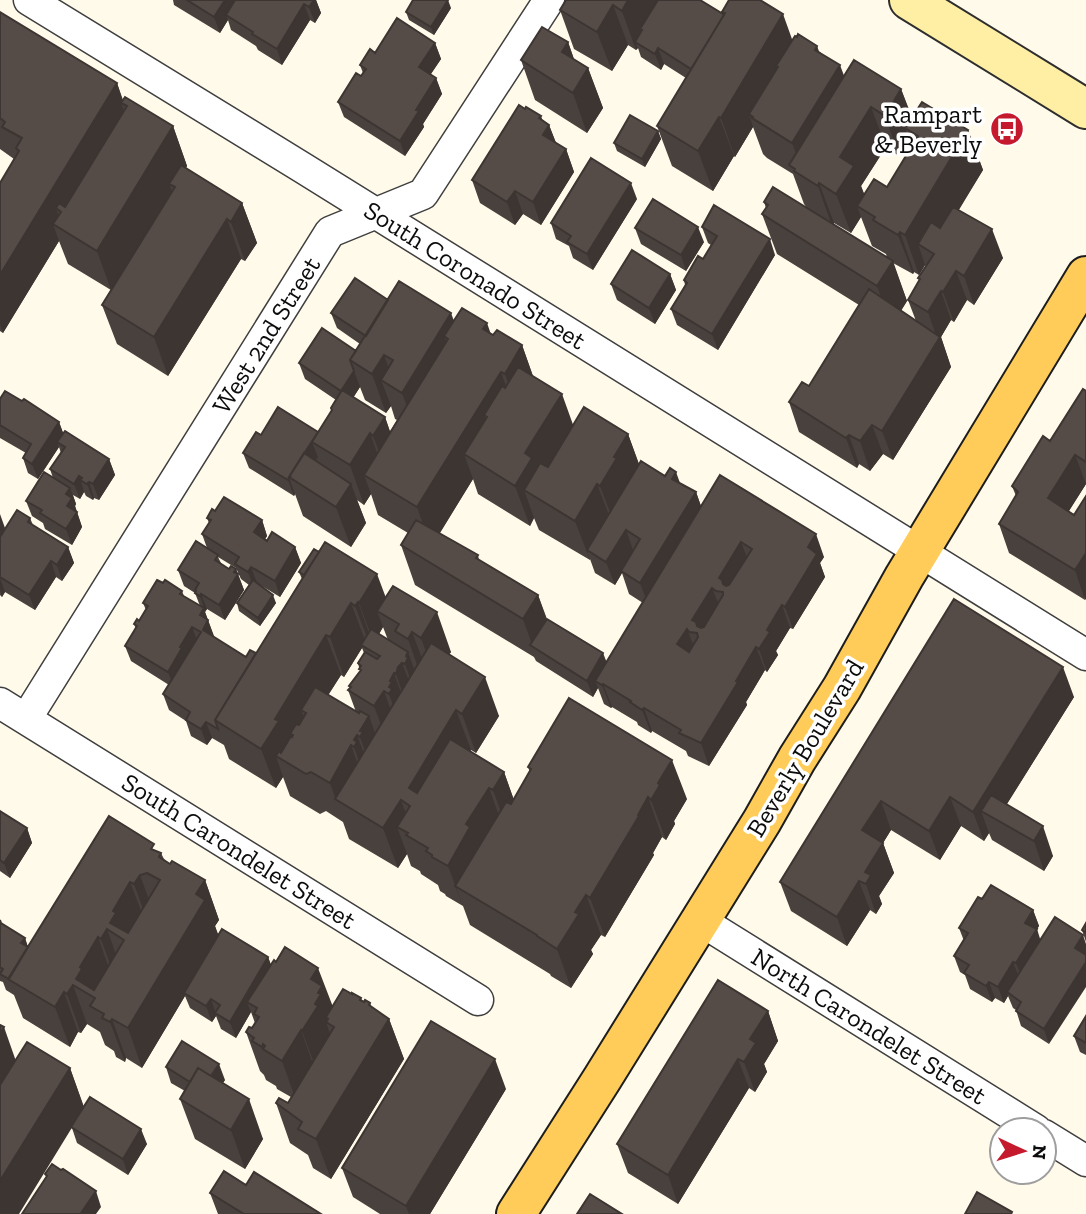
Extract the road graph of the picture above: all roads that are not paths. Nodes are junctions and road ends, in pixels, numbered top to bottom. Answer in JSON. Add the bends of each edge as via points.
{"nodes":[{"id":1,"x":29,"y":0,"type":"edge"},
{"id":2,"x":549,"y":0,"type":"edge"},
{"id":3,"x":909,"y":0,"type":"edge"},
{"id":4,"x":1086,"y":109,"type":"edge"},
{"id":5,"x":376,"y":213,"type":"junction"},
{"id":6,"x":1086,"y":276,"type":"edge"},
{"id":7,"x":920,"y":552,"type":"junction"},
{"id":8,"x":1086,"y":655,"type":"edge"},
{"id":9,"x":0,"y":703,"type":"edge"},
{"id":10,"x":26,"y":719,"type":"junction"},
{"id":11,"x":701,"y":921,"type":"junction"},
{"id":12,"x":478,"y":1000,"type":"dead end"},
{"id":13,"x":1014,"y":1116,"type":"edge"},
{"id":14,"x":1058,"y":1144,"type":"edge"},
{"id":15,"x":1086,"y":1161,"type":"edge"},
{"id":16,"x":516,"y":1214,"type":"edge"}],
"edges":[{"from":1,"to":5,"type":"street","name":"South Coronado Street"},
{"from":2,"to":5,"type":"street","name":"West 2nd Street","via":[[423,194]]},
{"from":3,"to":4,"type":"street"},
{"from":5,"to":7,"type":"street","name":"South Coronado Street"},
{"from":5,"to":10,"type":"street","name":"West 2nd Street","via":[[330,232]]},
{"from":6,"to":7,"type":"main road","name":"Beverly Boulevard"},
{"from":7,"to":8,"type":"street","name":"South Coronado Street"},
{"from":7,"to":11,"type":"main road","name":"Beverly Boulevard"},
{"from":9,"to":10,"type":"street","name":"South Carondelet Street"},
{"from":10,"to":12,"type":"street","name":"South Carondelet Street"},
{"from":11,"to":13,"type":"street","name":"North Carondelet Street"},
{"from":11,"to":16,"type":"main road","name":"Beverly Boulevard"},
{"from":14,"to":15,"type":"street"}]}
